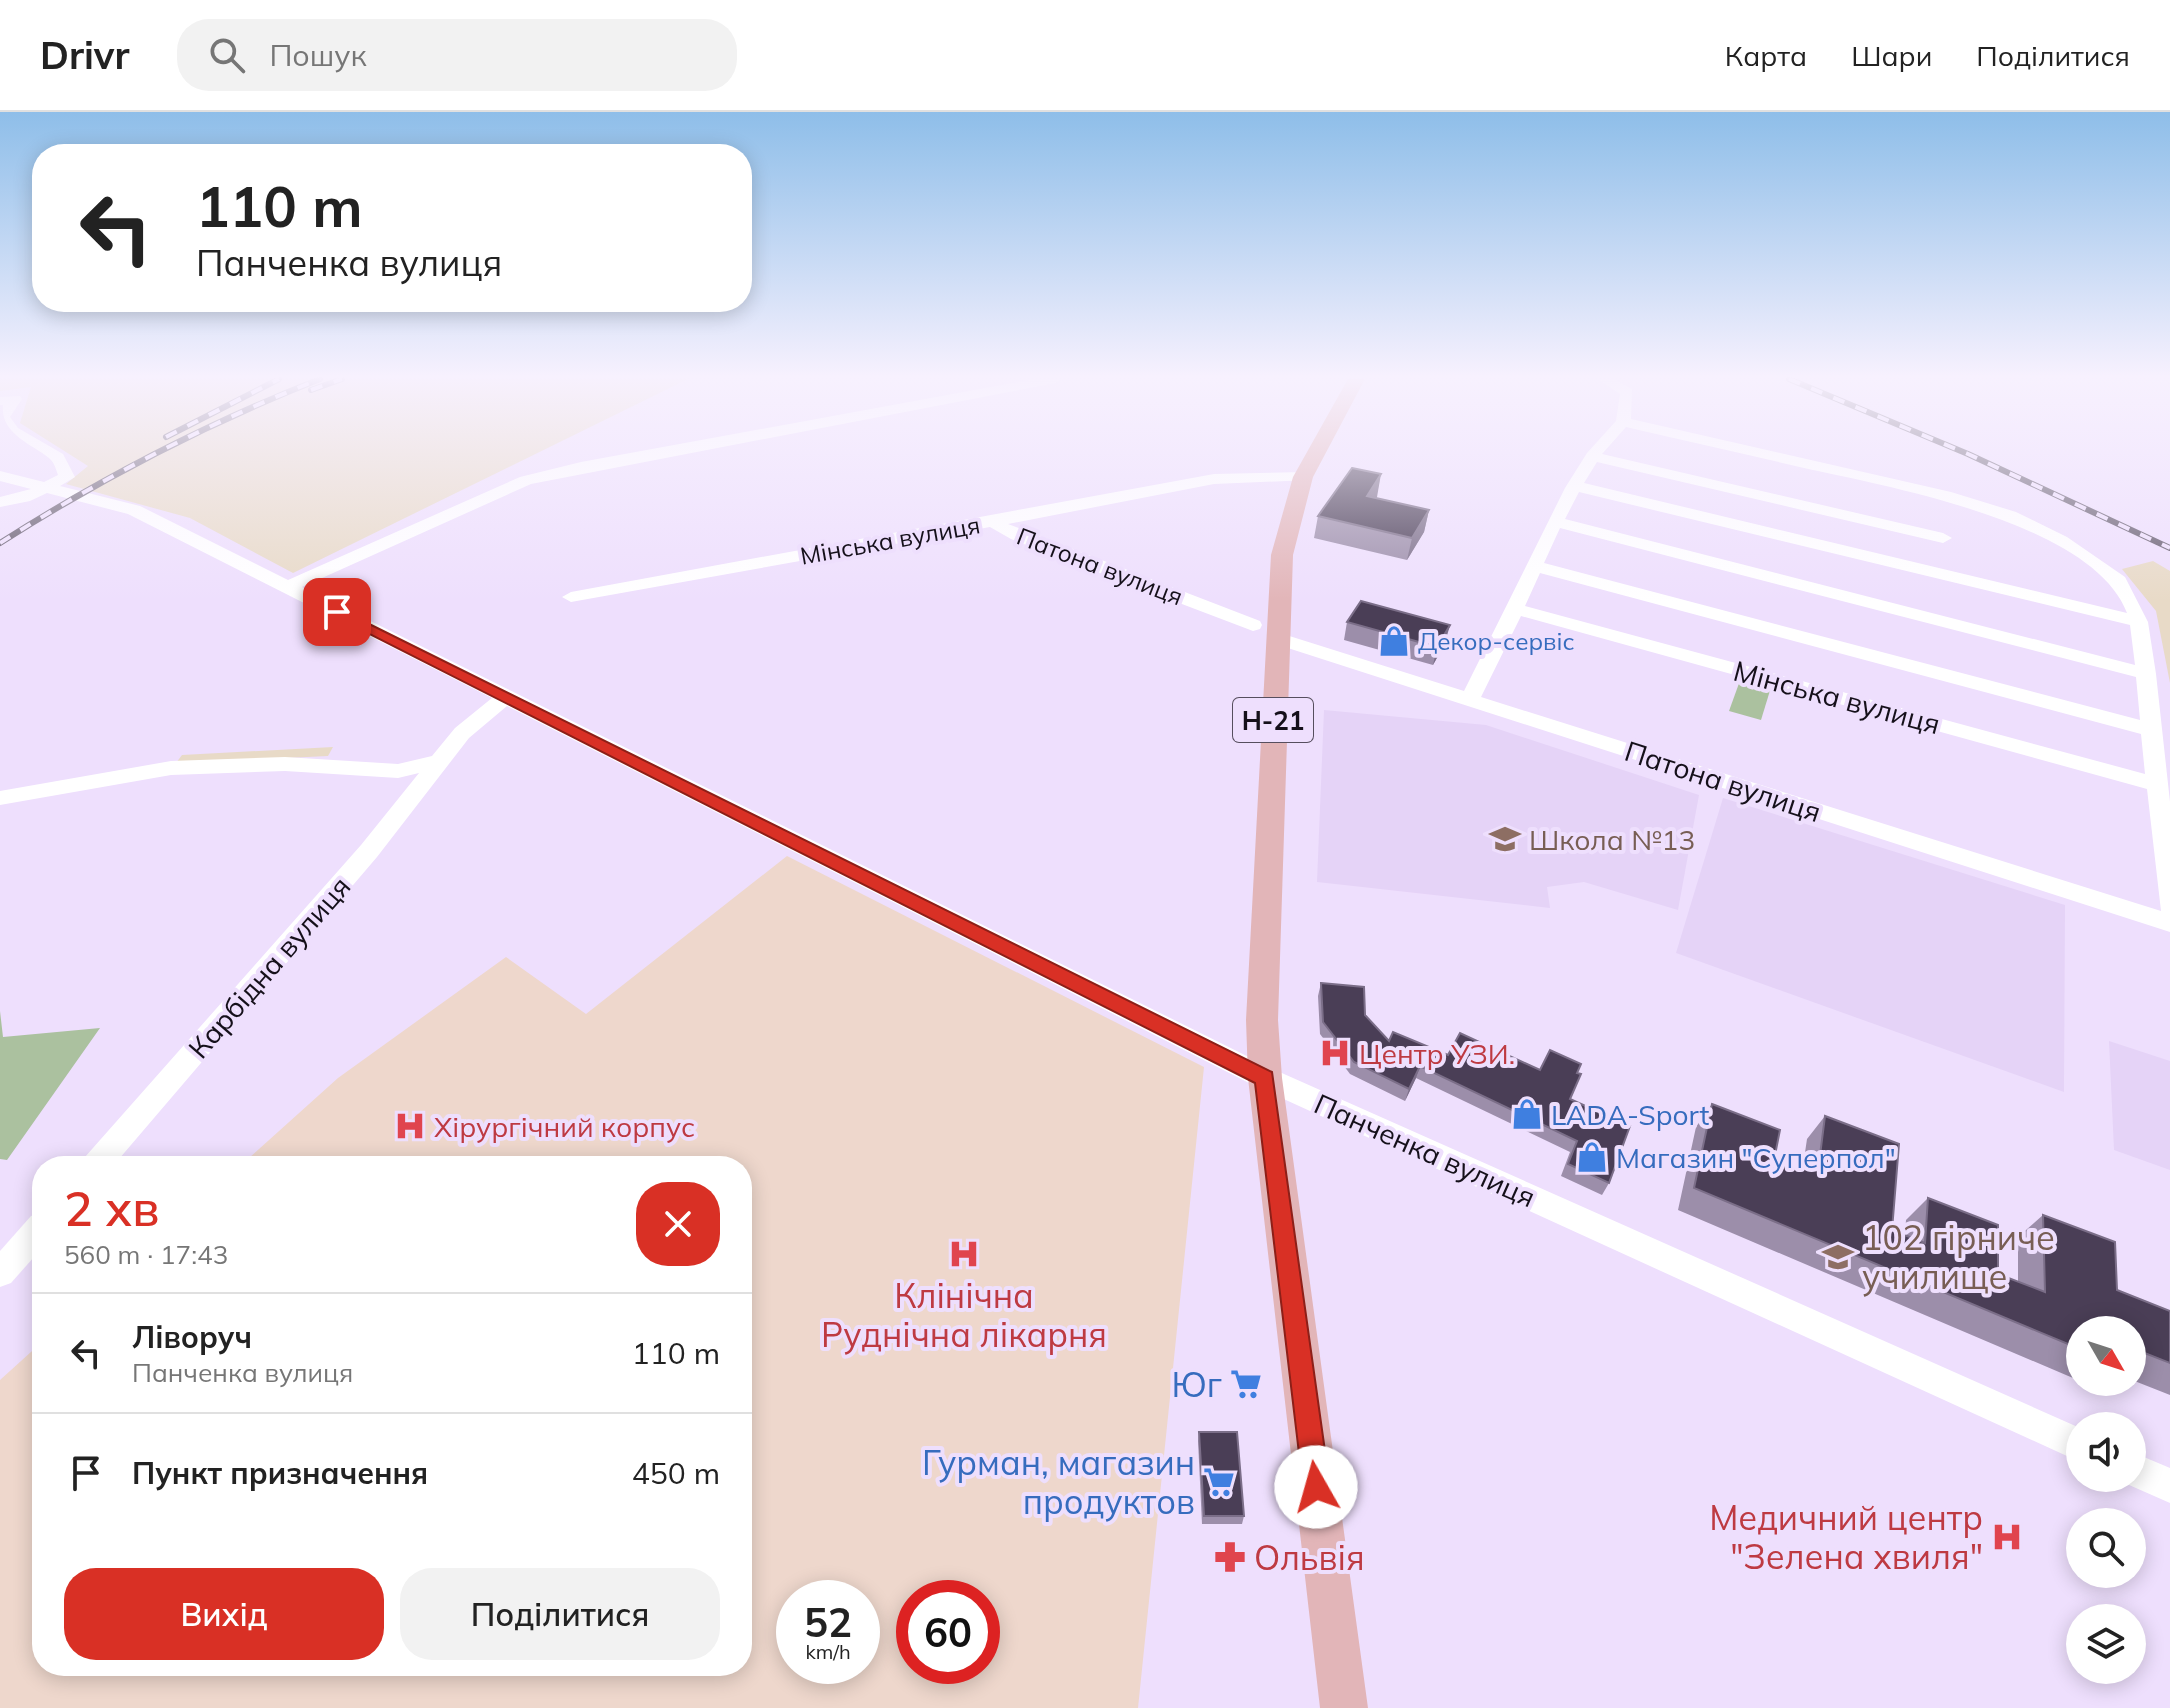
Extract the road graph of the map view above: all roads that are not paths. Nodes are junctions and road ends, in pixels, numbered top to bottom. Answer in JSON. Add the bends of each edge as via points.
{"nodes":[{"id":1,"x":52,"y":453,"type":"edge"},
{"id":2,"x":654,"y":453,"type":"edge"},
{"id":3,"x":1316,"y":453,"type":"edge"},
{"id":4,"x":1594,"y":453,"type":"edge"},
{"id":5,"x":1762,"y":453,"type":"edge"},
{"id":6,"x":1592,"y":456,"type":"junction"},
{"id":7,"x":0,"y":476,"type":"edge"},
{"id":8,"x":1303,"y":477,"type":"junction"},
{"id":9,"x":1575,"y":486,"type":"junction"},
{"id":10,"x":0,"y":502,"type":"edge"},
{"id":11,"x":992,"y":522,"type":"junction"},
{"id":12,"x":1556,"y":522,"type":"junction"},
{"id":13,"x":1943,"y":538,"type":"dead end"},
{"id":14,"x":1534,"y":566,"type":"junction"},
{"id":15,"x":287,"y":587,"type":"junction"},
{"id":16,"x":571,"y":597,"type":"dead end"},
{"id":17,"x":1516,"y":609,"type":"junction"},
{"id":18,"x":2139,"y":622,"type":"junction"},
{"id":19,"x":1253,"y":625,"type":"dead end"},
{"id":20,"x":1276,"y":638,"type":"junction"},
{"id":21,"x":2146,"y":674,"type":"junction"},
{"id":22,"x":506,"y":697,"type":"junction"},
{"id":23,"x":1469,"y":700,"type":"junction"},
{"id":24,"x":2152,"y":730,"type":"junction"},
{"id":25,"x":437,"y":762,"type":"junction"},
{"id":26,"x":2158,"y":785,"type":"junction"},
{"id":27,"x":0,"y":798,"type":"edge"},
{"id":28,"x":2170,"y":906,"type":"edge"},
{"id":29,"x":2170,"y":923,"type":"edge"},
{"id":30,"x":1265,"y":1078,"type":"junction"},
{"id":31,"x":104,"y":1156,"type":"edge"},
{"id":32,"x":32,"y":1237,"type":"edge"},
{"id":33,"x":0,"y":1273,"type":"edge"},
{"id":34,"x":2066,"y":1439,"type":"edge"},
{"id":35,"x":2146,"y":1475,"type":"edge"},
{"id":36,"x":2170,"y":1486,"type":"edge"},
{"id":37,"x":1344,"y":1708,"type":"edge"}],
"edges":[{"from":1,"to":10,"type":"street","via":[[67,477],[24,498]]},
{"from":2,"to":15,"type":"street","via":[[526,480]]},
{"from":3,"to":8,"type":"main road","number":"Н-21"},
{"from":4,"to":6,"type":"street"},
{"from":5,"to":18,"type":"street","via":[[1932,492],[2010,516],[2061,541],[2119,581]]},
{"from":6,"to":9,"type":"street"},
{"from":6,"to":13,"type":"street"},
{"from":7,"to":15,"type":"street","name":"Панченка вулиця","via":[[134,510]]},
{"from":8,"to":11,"type":"street","name":"Мінська вулиця","via":[[1214,479]]},
{"from":8,"to":20,"type":"main road","number":"Н-21","via":[[1282,555]]},
{"from":9,"to":12,"type":"street"},
{"from":9,"to":18,"type":"street"},
{"from":11,"to":16,"type":"street","name":"Мінська вулиця"},
{"from":11,"to":19,"type":"street","name":"Патона вулиця"},
{"from":12,"to":14,"type":"street"},
{"from":12,"to":21,"type":"street"},
{"from":14,"to":17,"type":"street"},
{"from":14,"to":24,"type":"street","name":"Мінська вулиця"},
{"from":15,"to":22,"type":"street","name":"Панченка вулиця"},
{"from":17,"to":23,"type":"street"},
{"from":17,"to":26,"type":"street","name":"Мінська вулиця"},
{"from":18,"to":21,"type":"street"},
{"from":20,"to":23,"type":"street","name":"Патона вулиця"},
{"from":20,"to":30,"type":"main road","number":"Н-21","via":[[1262,1020]]},
{"from":21,"to":24,"type":"street"},
{"from":22,"to":25,"type":"street","name":"Карбідна вулиця"},
{"from":22,"to":30,"type":"street","name":"Панченка вулиця"},
{"from":23,"to":29,"type":"street","name":"Патона вулиця"},
{"from":24,"to":26,"type":"street"},
{"from":25,"to":27,"type":"street","via":[[398,771],[285,764],[171,768]]},
{"from":25,"to":31,"type":"street","name":"Карбідна вулиця","via":[[359,862]]},
{"from":26,"to":28,"type":"street"},
{"from":30,"to":34,"type":"street","name":"Панченка вулиця"},
{"from":30,"to":37,"type":"main road","number":"Н-21"},
{"from":32,"to":33,"type":"street"},
{"from":35,"to":36,"type":"street"}]}
